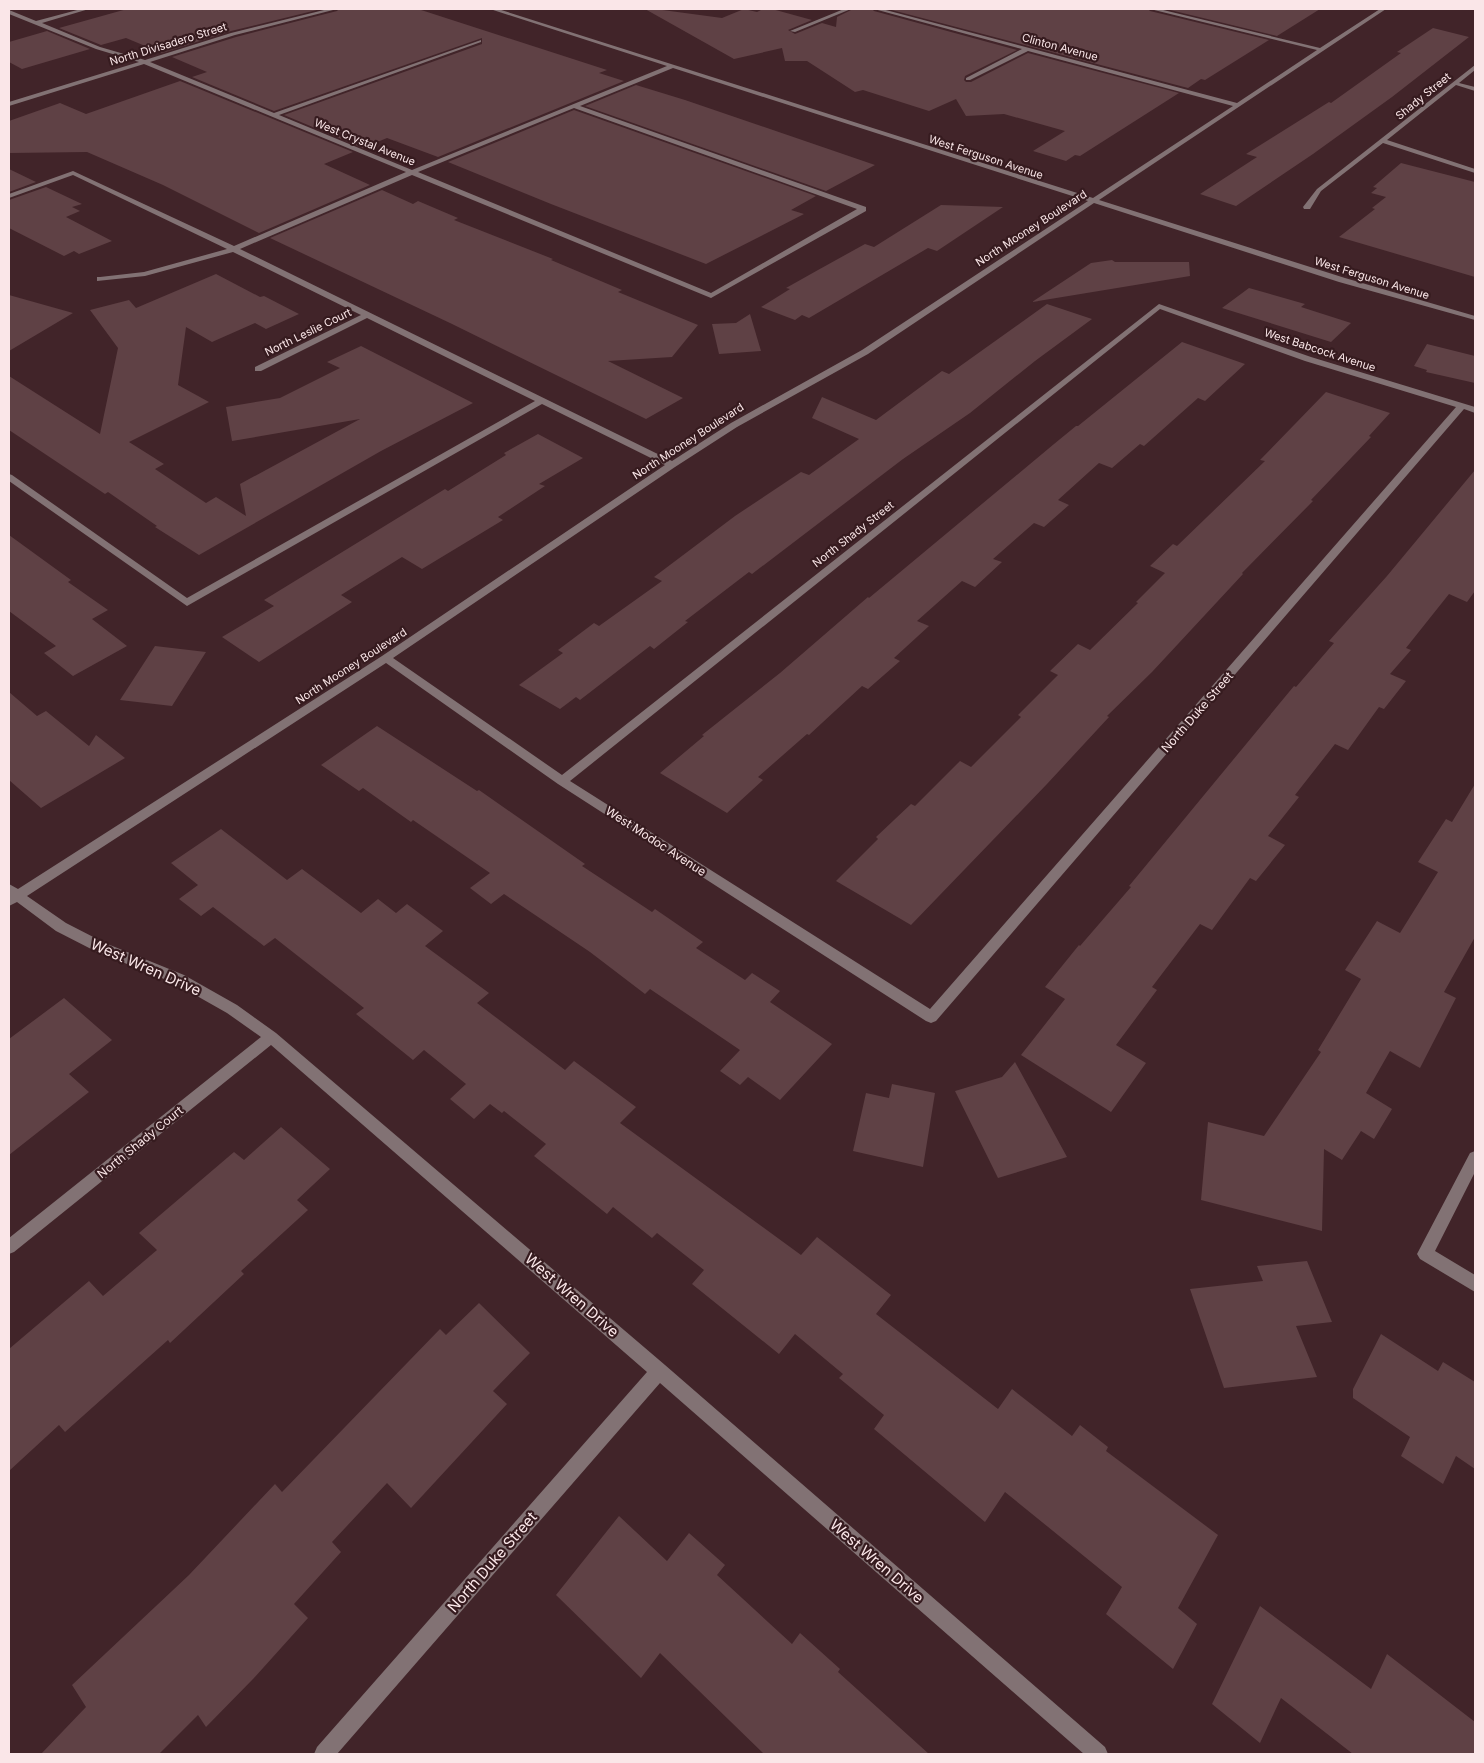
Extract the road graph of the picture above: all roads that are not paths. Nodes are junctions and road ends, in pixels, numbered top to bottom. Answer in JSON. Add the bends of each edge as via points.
{"nodes":[{"id":1,"x":86,"y":9,"type":"edge"},
{"id":2,"x":334,"y":9,"type":"edge"},
{"id":3,"x":493,"y":9,"type":"edge"},
{"id":4,"x":848,"y":9,"type":"edge"},
{"id":5,"x":878,"y":9,"type":"edge"},
{"id":6,"x":1153,"y":9,"type":"edge"},
{"id":7,"x":1383,"y":9,"type":"edge"},
{"id":8,"x":9,"y":12,"type":"edge"},
{"id":9,"x":36,"y":23,"type":"junction"},
{"id":10,"x":793,"y":30,"type":"dead end"},
{"id":11,"x":479,"y":41,"type":"dead end"},
{"id":12,"x":1027,"y":49,"type":"junction"},
{"id":13,"x":1322,"y":50,"type":"junction"},
{"id":14,"x":143,"y":61,"type":"junction"},
{"id":15,"x":673,"y":66,"type":"junction"},
{"id":16,"x":1475,"y":66,"type":"edge"},
{"id":17,"x":968,"y":79,"type":"dead end"},
{"id":18,"x":1454,"y":83,"type":"junction"},
{"id":19,"x":1475,"y":89,"type":"edge"},
{"id":20,"x":9,"y":104,"type":"edge"},
{"id":21,"x":1237,"y":105,"type":"junction"},
{"id":22,"x":573,"y":106,"type":"junction"},
{"id":23,"x":274,"y":115,"type":"junction"},
{"id":24,"x":1382,"y":140,"type":"junction"},
{"id":25,"x":1475,"y":171,"type":"edge"},
{"id":26,"x":412,"y":172,"type":"junction"},
{"id":27,"x":9,"y":196,"type":"edge"},
{"id":28,"x":1094,"y":202,"type":"junction"},
{"id":29,"x":1307,"y":207,"type":"dead end"},
{"id":30,"x":234,"y":249,"type":"junction"},
{"id":31,"x":100,"y":279,"type":"dead end"},
{"id":32,"x":1159,"y":306,"type":"joint"},
{"id":33,"x":367,"y":315,"type":"junction"},
{"id":34,"x":1475,"y":318,"type":"edge"},
{"id":35,"x":258,"y":369,"type":"dead end"},
{"id":36,"x":541,"y":401,"type":"junction"},
{"id":37,"x":1462,"y":406,"type":"junction"},
{"id":38,"x":1475,"y":410,"type":"edge"},
{"id":39,"x":672,"y":465,"type":"junction"},
{"id":40,"x":9,"y":477,"type":"edge"},
{"id":41,"x":386,"y":658,"type":"junction"},
{"id":42,"x":562,"y":781,"type":"junction"},
{"id":43,"x":11,"y":895,"type":"edge"},
{"id":44,"x":931,"y":1017,"type":"joint"},
{"id":45,"x":271,"y":1037,"type":"junction"},
{"id":46,"x":1475,"y":1158,"type":"edge"},
{"id":47,"x":9,"y":1247,"type":"edge"},
{"id":48,"x":1475,"y":1284,"type":"edge"},
{"id":49,"x":659,"y":1371,"type":"junction"},
{"id":50,"x":324,"y":1754,"type":"edge"},
{"id":51,"x":1098,"y":1754,"type":"edge"}],
"edges":[{"from":1,"to":9,"type":"street"},
{"from":2,"to":14,"type":"street","name":"North Divisadero Street","via":[[232,34]]},
{"from":3,"to":15,"type":"street","name":"West Ferguson Avenue"},
{"from":4,"to":10,"type":"street"},
{"from":5,"to":12,"type":"street","name":"Clinton Avenue"},
{"from":6,"to":13,"type":"street"},
{"from":7,"to":13,"type":"street","name":"North Mooney Boulevard"},
{"from":8,"to":9,"type":"street","name":"West Crystal Avenue"},
{"from":9,"to":14,"type":"street","name":"West Crystal Avenue","via":[[98,48]]},
{"from":11,"to":23,"type":"street"},
{"from":12,"to":17,"type":"street"},
{"from":12,"to":21,"type":"street","name":"Clinton Avenue"},
{"from":13,"to":21,"type":"street","name":"North Mooney Boulevard"},
{"from":14,"to":20,"type":"street","name":"North Divisadero Street"},
{"from":14,"to":23,"type":"street","name":"West Crystal Avenue"},
{"from":15,"to":22,"type":"street"},
{"from":15,"to":28,"type":"street","name":"West Ferguson Avenue"},
{"from":16,"to":18,"type":"street","name":"Shady Street"},
{"from":18,"to":19,"type":"street"},
{"from":18,"to":24,"type":"street","name":"Shady Street"},
{"from":21,"to":28,"type":"street","name":"North Mooney Boulevard"},
{"from":22,"to":26,"type":"street"},
{"from":22,"to":26,"type":"street","name":"West Crystal Avenue","via":[[863,209],[711,296]]},
{"from":23,"to":26,"type":"street","name":"West Crystal Avenue"},
{"from":24,"to":25,"type":"street"},
{"from":24,"to":29,"type":"street","via":[[1319,190]]},
{"from":26,"to":30,"type":"street"},
{"from":27,"to":30,"type":"street","via":[[74,173]]},
{"from":28,"to":34,"type":"street","name":"West Ferguson Avenue"},
{"from":28,"to":39,"type":"street","name":"North Mooney Boulevard","via":[[865,352],[734,425]]},
{"from":30,"to":31,"type":"street","via":[[145,274]]},
{"from":30,"to":33,"type":"street"},
{"from":32,"to":37,"type":"street","name":"West Babcock Avenue","via":[[1308,359]]},
{"from":32,"to":42,"type":"street","name":"North Shady Street"},
{"from":33,"to":35,"type":"street","name":"North Leslie Court"},
{"from":33,"to":36,"type":"street"},
{"from":36,"to":39,"type":"street"},
{"from":36,"to":40,"type":"street","via":[[187,603]]},
{"from":37,"to":38,"type":"street","name":"West Babcock Avenue"},
{"from":37,"to":44,"type":"street","name":"North Duke Street"},
{"from":39,"to":41,"type":"street","name":"North Mooney Boulevard"},
{"from":41,"to":42,"type":"street","name":"West Modoc Avenue"},
{"from":41,"to":43,"type":"street","name":"North Mooney Boulevard"},
{"from":42,"to":44,"type":"street","name":"West Modoc Avenue"},
{"from":43,"to":45,"type":"street","name":"West Wren Drive","via":[[100,948],[179,979],[232,1009]]},
{"from":45,"to":47,"type":"street","name":"North Shady Court"},
{"from":45,"to":49,"type":"street","name":"West Wren Drive"},
{"from":46,"to":48,"type":"street","via":[[1426,1254]]},
{"from":49,"to":50,"type":"street","name":"North Duke Street"},
{"from":49,"to":51,"type":"street","name":"West Wren Drive"}]}
